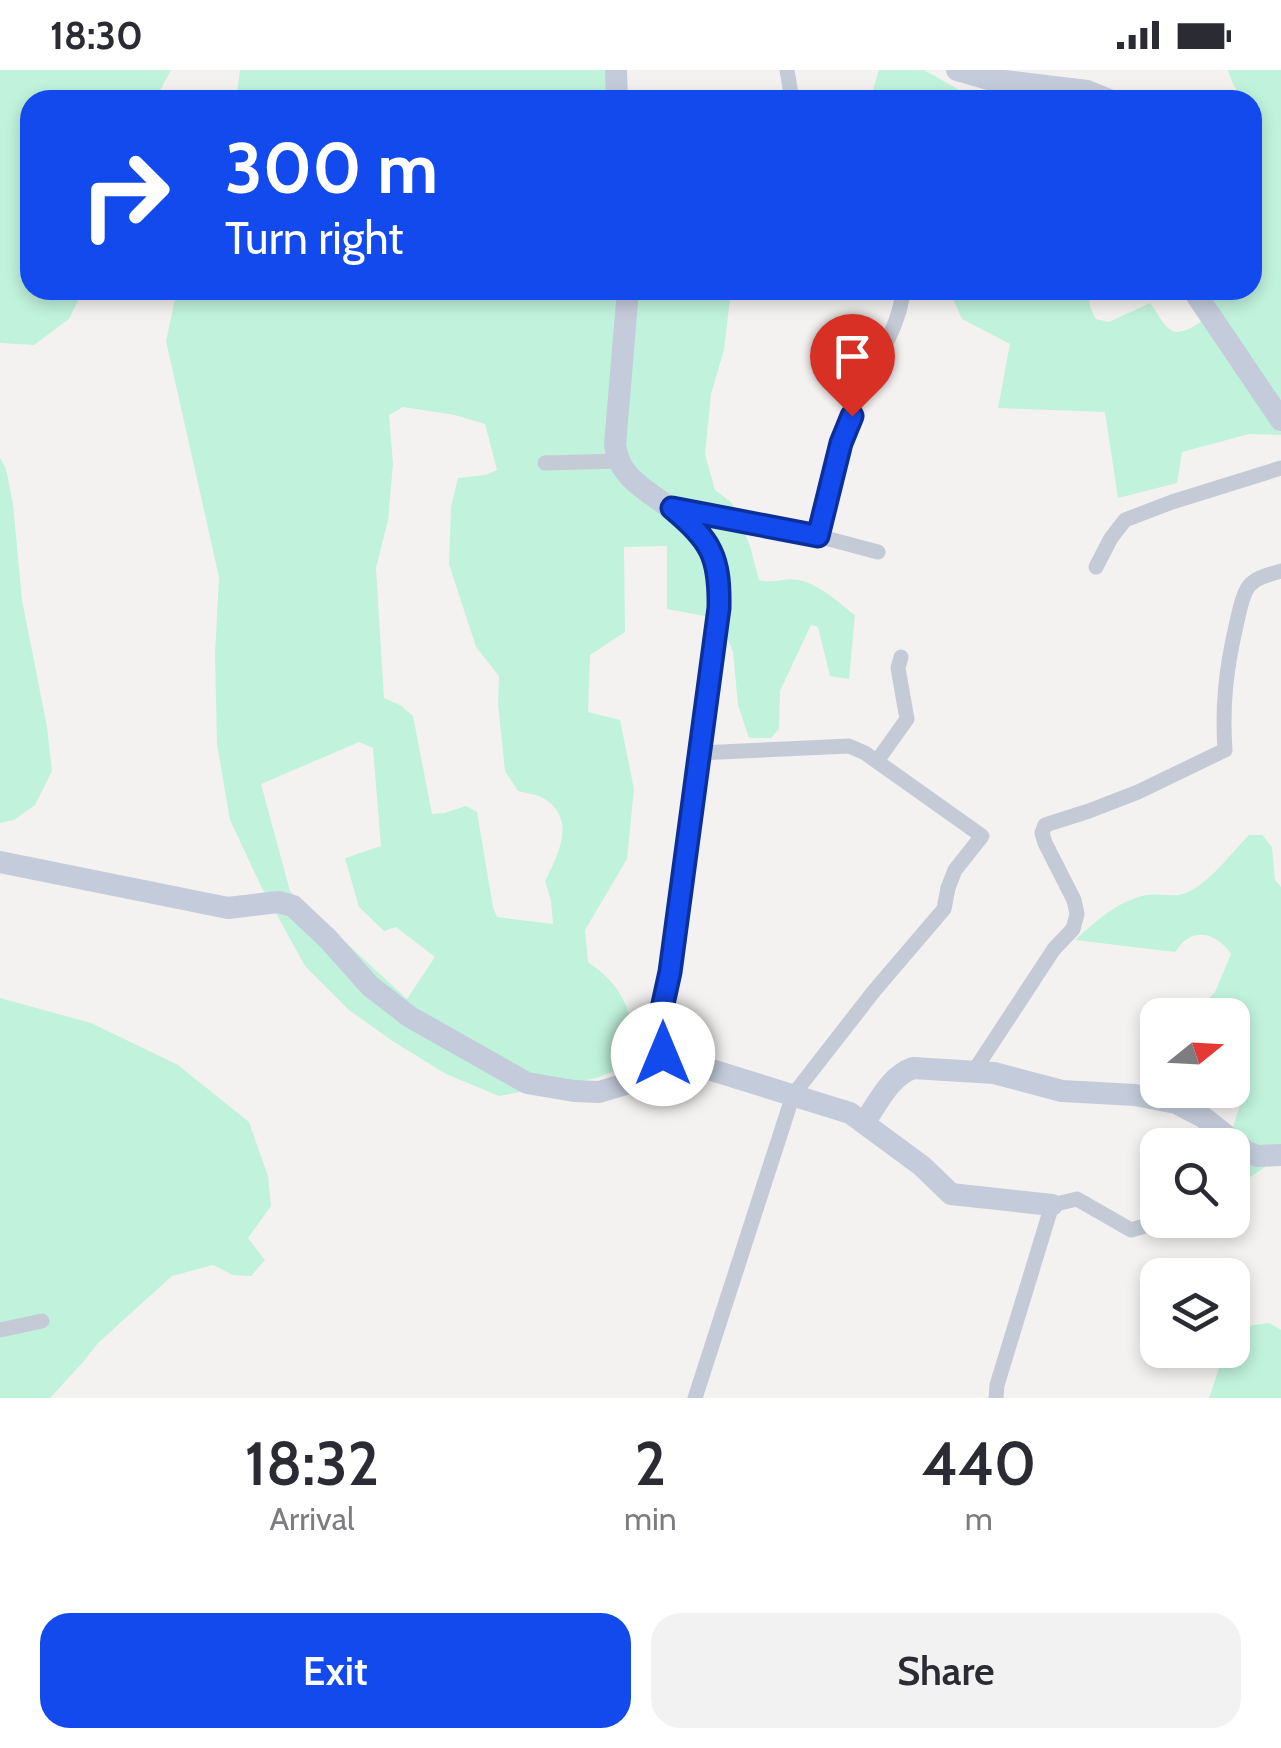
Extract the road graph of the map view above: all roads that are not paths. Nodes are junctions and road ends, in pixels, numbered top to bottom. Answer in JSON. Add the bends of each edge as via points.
{"nodes":[{"id":1,"x":957,"y":70,"type":"edge"},
{"id":2,"x":1080,"y":90,"type":"edge"},
{"id":3,"x":627,"y":300,"type":"edge"},
{"id":4,"x":902,"y":300,"type":"edge"},
{"id":5,"x":1200,"y":300,"type":"edge"},
{"id":6,"x":1281,"y":420,"type":"edge"},
{"id":7,"x":619,"y":462,"type":"junction"},
{"id":8,"x":545,"y":464,"type":"dead end"},
{"id":9,"x":1281,"y":468,"type":"edge"},
{"id":10,"x":672,"y":508,"type":"junction"},
{"id":11,"x":818,"y":536,"type":"junction"},
{"id":12,"x":878,"y":552,"type":"dead end"},
{"id":13,"x":1096,"y":567,"type":"dead end"},
{"id":14,"x":1281,"y":571,"type":"edge"},
{"id":15,"x":900,"y":657,"type":"dead end"},
{"id":16,"x":699,"y":753,"type":"junction"},
{"id":17,"x":877,"y":761,"type":"junction"},
{"id":18,"x":0,"y":862,"type":"edge"},
{"id":19,"x":663,"y":1054,"type":"junction"},
{"id":20,"x":974,"y":1072,"type":"junction"},
{"id":21,"x":793,"y":1095,"type":"junction"},
{"id":22,"x":864,"y":1123,"type":"junction"},
{"id":23,"x":1281,"y":1155,"type":"edge"},
{"id":24,"x":1052,"y":1206,"type":"junction"},
{"id":25,"x":1140,"y":1227,"type":"edge"},
{"id":26,"x":42,"y":1321,"type":"dead end"},
{"id":27,"x":0,"y":1330,"type":"edge"},
{"id":28,"x":696,"y":1398,"type":"edge"},
{"id":29,"x":996,"y":1398,"type":"edge"}],
"edges":[{"from":1,"to":2,"type":"street"},
{"from":3,"to":7,"type":"street"},
{"from":4,"to":11,"type":"street","via":[[841,443]]},
{"from":5,"to":6,"type":"street"},
{"from":7,"to":8,"type":"street"},
{"from":7,"to":10,"type":"street"},
{"from":9,"to":13,"type":"street","via":[[1125,520]]},
{"from":10,"to":11,"type":"street"},
{"from":10,"to":16,"type":"street","via":[[708,542],[720,585]]},
{"from":11,"to":12,"type":"street"},
{"from":14,"to":20,"type":"street","via":[[1258,578],[1243,599],[1223,696],[1225,750],[1138,792],[1045,824],[1045,843],[1077,914]]},
{"from":15,"to":17,"type":"street","via":[[906,719]]},
{"from":16,"to":17,"type":"street","via":[[849,746]]},
{"from":16,"to":19,"type":"street","via":[[659,1022]]},
{"from":17,"to":21,"type":"street","via":[[982,836],[955,870],[944,909]]},
{"from":18,"to":19,"type":"street","via":[[228,908],[293,906],[370,986],[410,1017],[527,1083],[599,1092],[636,1081]]},
{"from":19,"to":21,"type":"street"},
{"from":20,"to":22,"type":"street","via":[[906,1070]]},
{"from":20,"to":23,"type":"street","via":[[1062,1091],[1176,1103],[1247,1152]]},
{"from":21,"to":22,"type":"street"},
{"from":21,"to":28,"type":"street"},
{"from":22,"to":24,"type":"street","via":[[951,1194]]},
{"from":24,"to":25,"type":"street","via":[[1076,1198],[1131,1230]]},
{"from":24,"to":29,"type":"street"},
{"from":26,"to":27,"type":"street"}]}
